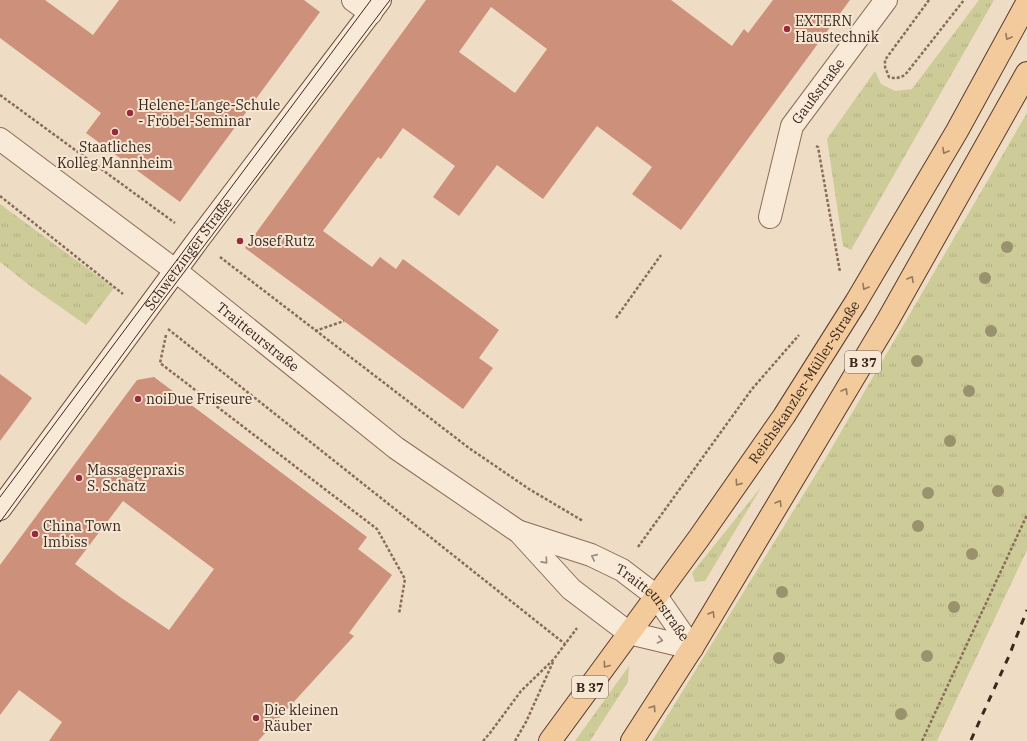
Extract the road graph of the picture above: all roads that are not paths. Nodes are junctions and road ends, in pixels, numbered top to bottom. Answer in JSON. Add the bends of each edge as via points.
{"nodes":[{"id":1,"x":353,"y":0,"type":"edge"},
{"id":2,"x":886,"y":0,"type":"edge"},
{"id":3,"x":1027,"y":3,"type":"edge"},
{"id":4,"x":375,"y":6,"type":"edge"},
{"id":5,"x":1027,"y":73,"type":"edge"},
{"id":6,"x":0,"y":139,"type":"edge"},
{"id":7,"x":770,"y":217,"type":"dead end"},
{"id":8,"x":176,"y":271,"type":"junction"},
{"id":9,"x":0,"y":509,"type":"edge"},
{"id":10,"x":519,"y":532,"type":"junction"},
{"id":11,"x":656,"y":596,"type":"junction"},
{"id":12,"x":629,"y":633,"type":"junction"},
{"id":13,"x":692,"y":648,"type":"junction"},
{"id":14,"x":550,"y":741,"type":"edge"},
{"id":15,"x":632,"y":741,"type":"edge"}],
"edges":[{"from":1,"to":4,"type":"street"},
{"from":2,"to":7,"type":"street","name":"Gaußstraße","via":[[792,126]]},
{"from":3,"to":11,"type":"main road","name":"Reichskanzler-Müller-Straße","number":"B 37","one_way":true,"via":[[957,131],[856,302],[784,416]]},
{"from":4,"to":8,"type":"street","name":"Schwetzinger Straße"},
{"from":13,"to":5,"type":"main road","number":"B 37","one_way":true,"via":[[888,320]]},
{"from":6,"to":8,"type":"street","name":"Traitteurstraße"},
{"from":8,"to":9,"type":"street","name":"Schwetzinger Straße"},
{"from":8,"to":10,"type":"street","name":"Traitteurstraße","via":[[396,448]]},
{"from":11,"to":10,"type":"street","name":"Traitteurstraße","one_way":true,"via":[[622,570],[591,555]]},
{"from":10,"to":12,"type":"street","name":"Traitteurstraße","one_way":true,"via":[[571,589]]},
{"from":11,"to":12,"type":"main road","name":"Reichskanzler-Müller-Straße","number":"B 37"},
{"from":11,"to":13,"type":"street","name":"Traitteurstraße"},
{"from":12,"to":13,"type":"street","name":"Traitteurstraße","one_way":true},
{"from":12,"to":14,"type":"main road","name":"Reichskanzler-Müller-Straße","number":"B 37","one_way":true},
{"from":15,"to":13,"type":"main road","number":"B 37","one_way":true}]}
